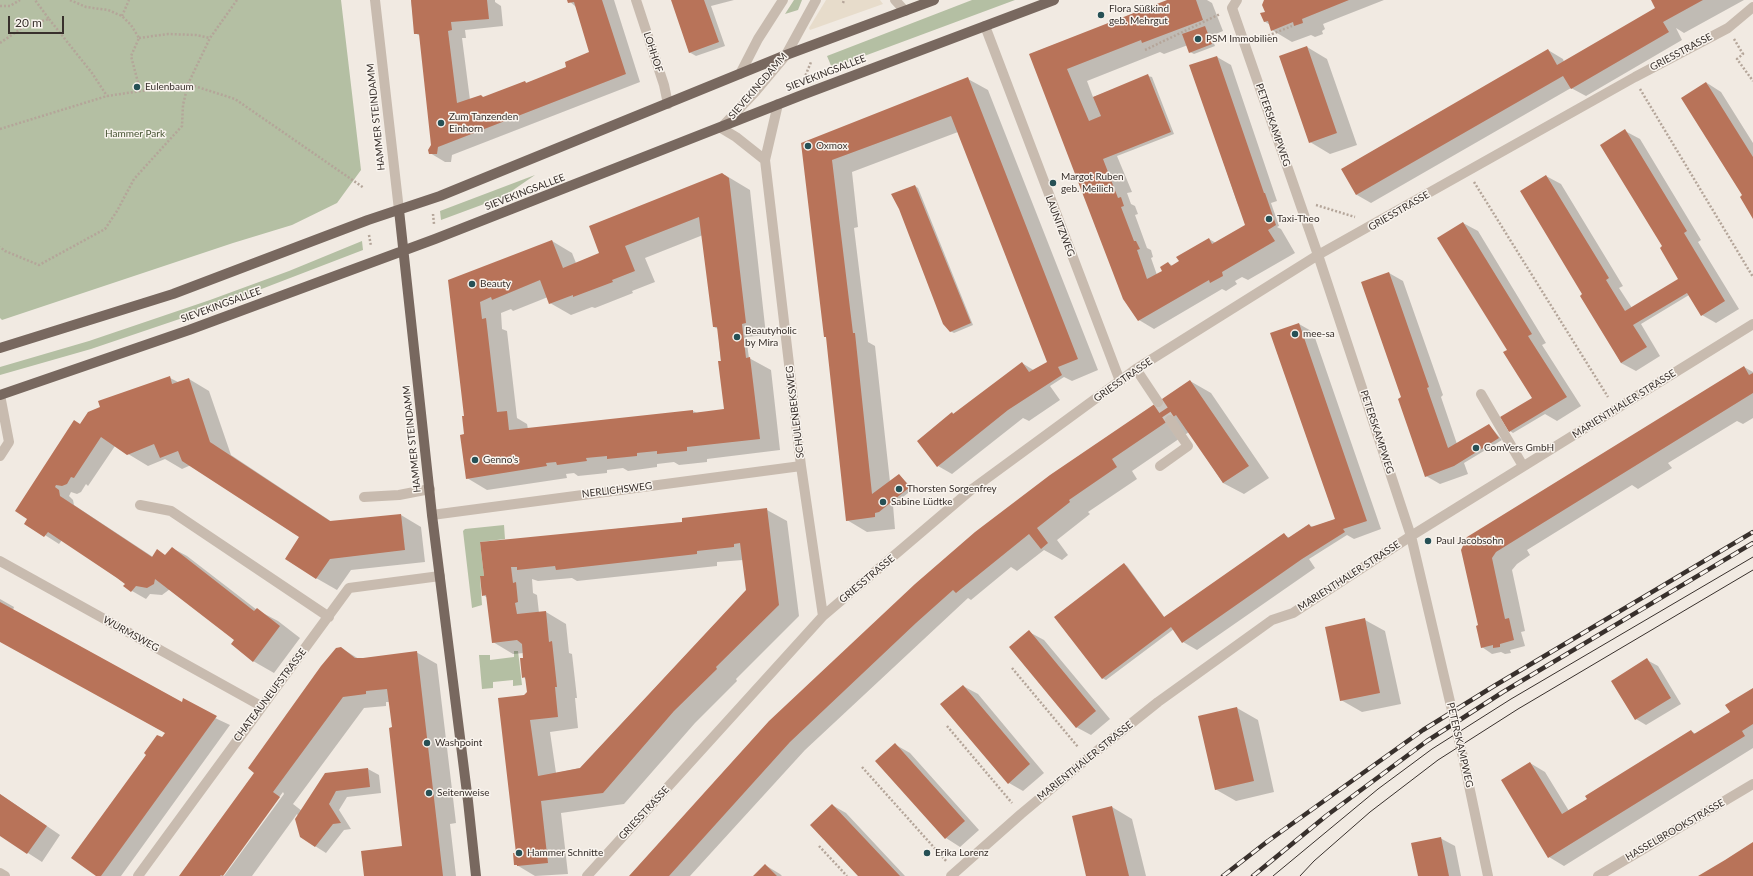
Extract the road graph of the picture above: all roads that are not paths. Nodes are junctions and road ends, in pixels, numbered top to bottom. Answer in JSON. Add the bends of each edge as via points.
{"nodes":[{"id":1,"x":375,"y":0,"type":"edge"},
{"id":2,"x":636,"y":0,"type":"edge"},
{"id":3,"x":783,"y":0,"type":"edge"},
{"id":4,"x":816,"y":0,"type":"edge"},
{"id":5,"x":895,"y":0,"type":"edge"},
{"id":6,"x":934,"y":0,"type":"edge"},
{"id":7,"x":1054,"y":0,"type":"edge"},
{"id":8,"x":1234,"y":4,"type":"edge"},
{"id":9,"x":1753,"y":7,"type":"edge"},
{"id":10,"x":905,"y":11,"type":"junction"},
{"id":11,"x":985,"y":26,"type":"junction"},
{"id":12,"x":786,"y":55,"type":"junction"},
{"id":13,"x":740,"y":74,"type":"junction"},
{"id":14,"x":668,"y":104,"type":"junction"},
{"id":15,"x":778,"y":104,"type":"junction"},
{"id":16,"x":721,"y":128,"type":"junction"},
{"id":17,"x":765,"y":160,"type":"junction"},
{"id":18,"x":399,"y":210,"type":"junction"},
{"id":19,"x":404,"y":251,"type":"junction"},
{"id":20,"x":1318,"y":255,"type":"junction"},
{"id":21,"x":1753,"y":324,"type":"edge"},
{"id":22,"x":1,"y":346,"type":"edge"},
{"id":23,"x":1136,"y":369,"type":"junction"},
{"id":24,"x":1120,"y":381,"type":"junction"},
{"id":25,"x":1481,"y":394,"type":"dead end"},
{"id":26,"x":0,"y":395,"type":"edge"},
{"id":27,"x":1158,"y":402,"type":"tunnel mouth"},
{"id":28,"x":1170,"y":420,"type":"tunnel mouth"},
{"id":29,"x":0,"y":456,"type":"edge"},
{"id":30,"x":801,"y":466,"type":"junction"},
{"id":31,"x":1160,"y":466,"type":"dead end"},
{"id":32,"x":1523,"y":466,"type":"junction"},
{"id":33,"x":430,"y":489,"type":"junction"},
{"id":34,"x":364,"y":496,"type":"dead end"},
{"id":35,"x":140,"y":505,"type":"dead end"},
{"id":36,"x":432,"y":515,"type":"junction"},
{"id":37,"x":1411,"y":536,"type":"junction"},
{"id":38,"x":0,"y":561,"type":"edge"},
{"id":39,"x":440,"y":576,"type":"junction"},
{"id":40,"x":823,"y":616,"type":"junction"},
{"id":41,"x":329,"y":617,"type":"junction"},
{"id":42,"x":261,"y":706,"type":"junction"},
{"id":43,"x":1753,"y":784,"type":"edge"},
{"id":44,"x":0,"y":873,"type":"edge"},
{"id":45,"x":953,"y":874,"type":"edge"},
{"id":46,"x":5,"y":876,"type":"edge"},
{"id":47,"x":138,"y":876,"type":"edge"},
{"id":48,"x":476,"y":876,"type":"edge"},
{"id":49,"x":587,"y":876,"type":"edge"},
{"id":50,"x":1488,"y":876,"type":"edge"},
{"id":51,"x":1598,"y":876,"type":"edge"}],
"edges":[{"from":1,"to":18,"type":"street","name":"HAMMER STEINDAMM"},
{"from":2,"to":14,"type":"street","name":"LOHHOF"},
{"from":3,"to":13,"type":"street","via":[[758,39]]},
{"from":4,"to":12,"type":"street","name":"SIEVEKINGDAMM"},
{"from":5,"to":10,"type":"street"},
{"from":6,"to":10,"type":"main road"},
{"from":7,"to":11,"type":"main road","name":"SIEVEKINGSALLEE"},
{"from":8,"to":20,"type":"street","name":"PETERSKAMPWEG","via":[[1245,45]]},
{"from":9,"to":20,"type":"street","name":"GRIESSTRASSE","via":[[1728,28],[1635,77]]},
{"from":10,"to":12,"type":"main road"},
{"from":11,"to":15,"type":"main road","name":"SIEVEKINGSALLEE"},
{"from":11,"to":24,"type":"street","name":"LAUNITZWEG"},
{"from":12,"to":13,"type":"main road"},
{"from":12,"to":16,"type":"street","name":"SIEVEKINGDAMM"},
{"from":13,"to":14,"type":"main road"},
{"from":14,"to":18,"type":"main road","via":[[440,196]]},
{"from":15,"to":16,"type":"main road","name":"SIEVEKINGSALLEE"},
{"from":15,"to":17,"type":"street","name":"SCHULENBEKSWEG"},
{"from":16,"to":17,"type":"street"},
{"from":16,"to":19,"type":"main road","name":"SIEVEKINGSALLEE"},
{"from":17,"to":30,"type":"street","name":"SCHULENBEKSWEG"},
{"from":18,"to":19,"type":"main road","name":"HAMMER STEINDAMM"},
{"from":18,"to":22,"type":"main road","via":[[173,294]]},
{"from":19,"to":26,"type":"main road","name":"SIEVEKINGSALLEE","via":[[189,330]]},
{"from":19,"to":33,"type":"main road","name":"HAMMER STEINDAMM"},
{"from":20,"to":23,"type":"street","name":"GRIESSTRASSE"},
{"from":20,"to":37,"type":"street","name":"PETERSKAMPWEG"},
{"from":21,"to":32,"type":"street","name":"MARIENTHALER STRASSE"},
{"from":23,"to":24,"type":"street","name":"GRIESSTRASSE"},
{"from":23,"to":27,"type":"street"},
{"from":24,"to":40,"type":"street","name":"GRIESSTRASSE","via":[[971,490]]},
{"from":25,"to":32,"type":"street"},
{"from":26,"to":29,"type":"street","via":[[9,442]]},
{"from":28,"to":31,"type":"street","via":[[1188,446]]},
{"from":30,"to":36,"type":"street","name":"NERLICHSWEG"},
{"from":30,"to":40,"type":"street","name":"SCHULENBEKSWEG"},
{"from":32,"to":37,"type":"street","name":"MARIENTHALER STRASSE"},
{"from":33,"to":34,"type":"street","via":[[399,495]]},
{"from":33,"to":36,"type":"main road","name":"HAMMER STEINDAMM"},
{"from":35,"to":41,"type":"street","via":[[171,511]]},
{"from":36,"to":39,"type":"main road","name":"HAMMER STEINDAMM"},
{"from":37,"to":45,"type":"street","name":"MARIENTHALER STRASSE","via":[[1292,613],[1272,620],[1158,702],[1021,814]]},
{"from":37,"to":50,"type":"street","name":"PETERSKAMPWEG"},
{"from":38,"to":42,"type":"street","name":"WURMSWEG"},
{"from":39,"to":41,"type":"street","name":"CHATEAUNEUFSTRASSE","via":[[349,588]]},
{"from":39,"to":48,"type":"main road","name":"HAMMER STEINDAMM"},
{"from":40,"to":49,"type":"street","name":"GRIESSTRASSE"},
{"from":41,"to":42,"type":"street","name":"CHATEAUNEUFSTRASSE"},
{"from":42,"to":47,"type":"street","name":"CHATEAUNEUFSTRASSE"},
{"from":43,"to":51,"type":"street","name":"HASSELBROOKSTRASSE"},
{"from":44,"to":46,"type":"street"}]}
